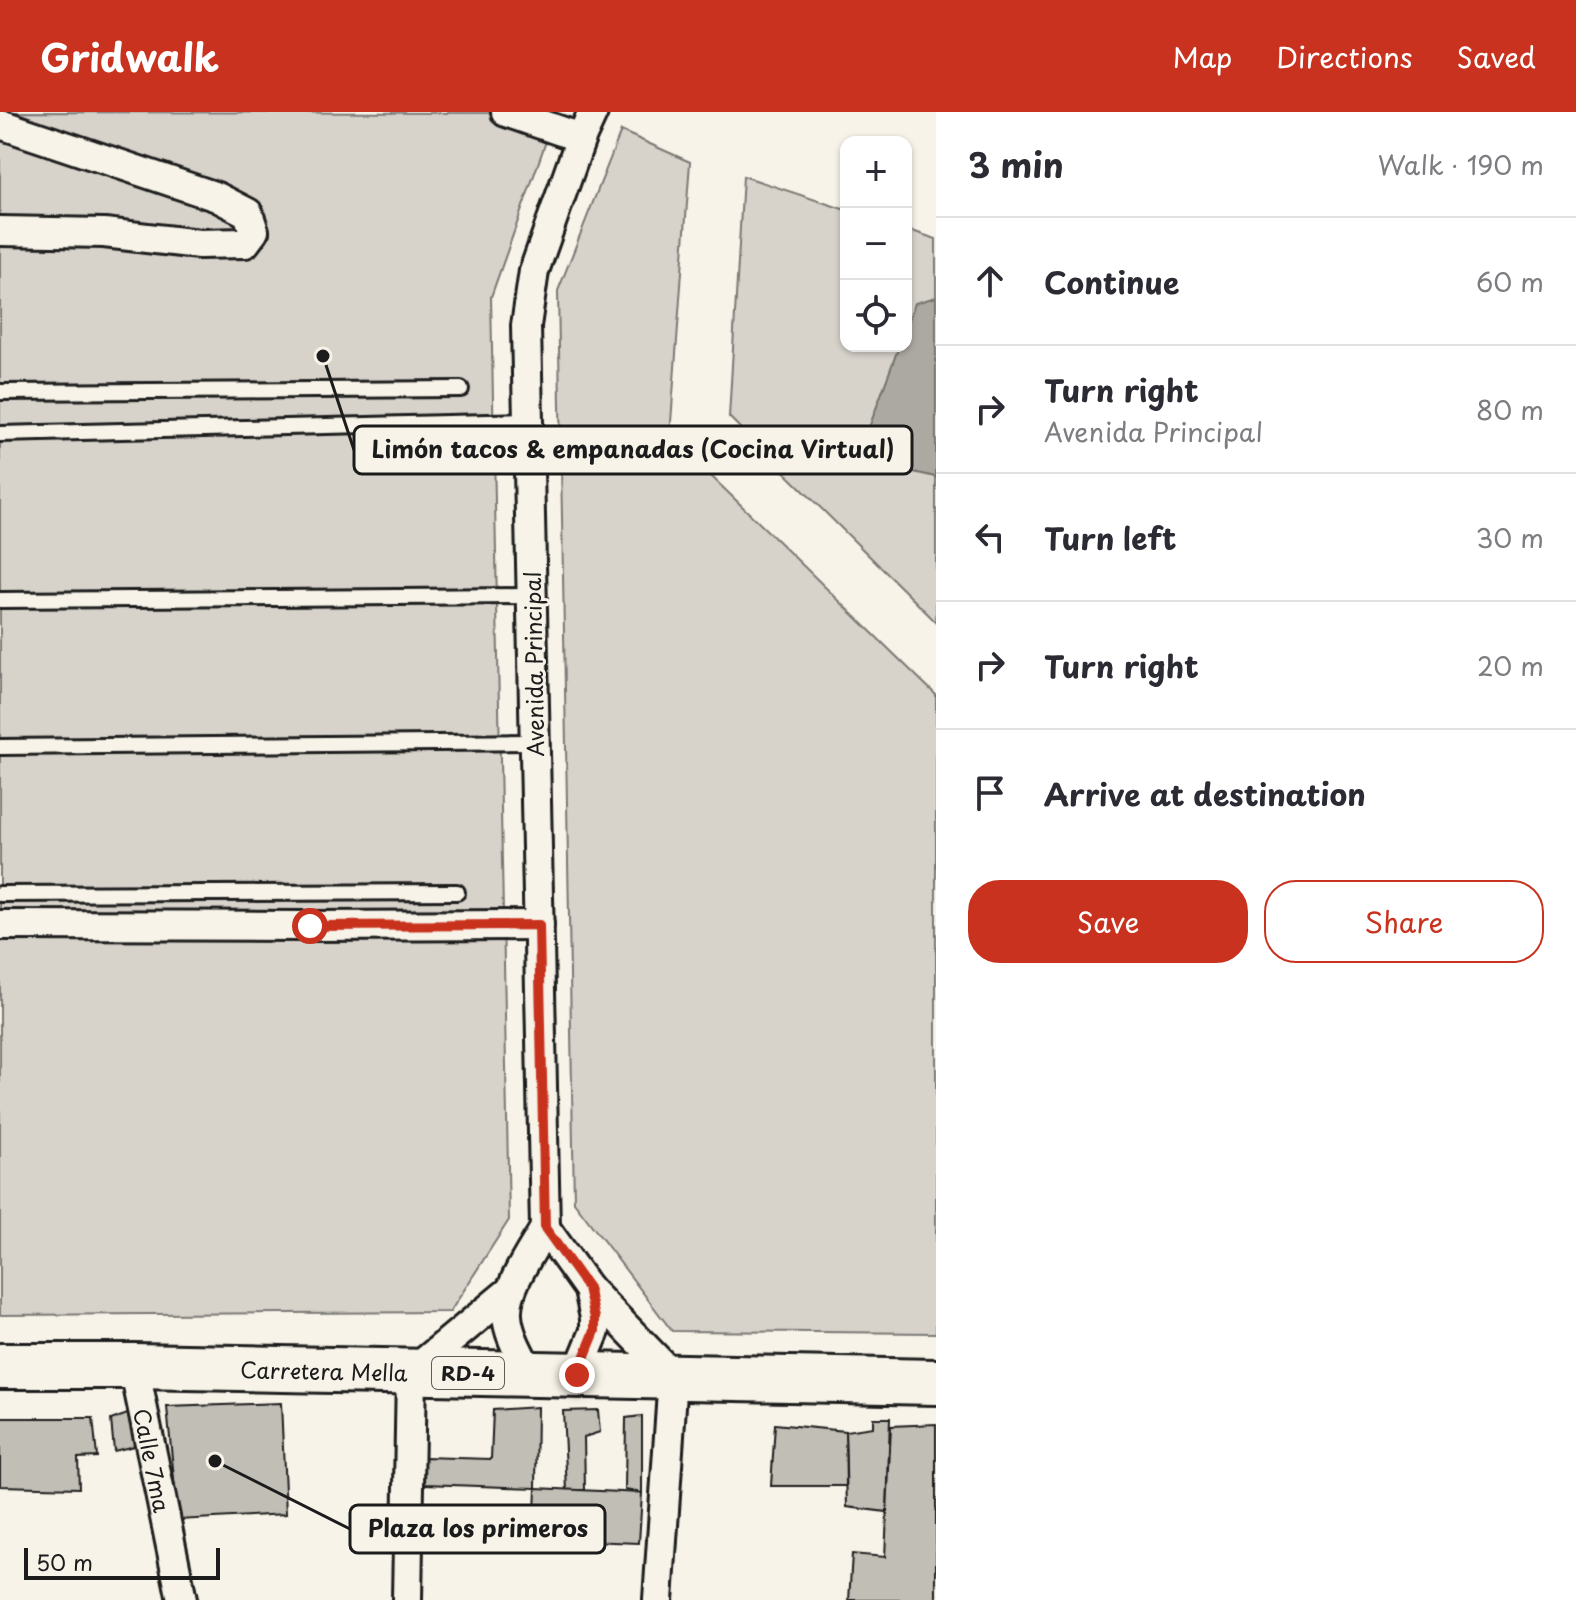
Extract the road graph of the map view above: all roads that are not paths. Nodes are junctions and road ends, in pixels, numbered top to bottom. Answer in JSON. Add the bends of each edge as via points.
{"nodes":[{"id":1,"x":506,"y":112,"type":"edge"},
{"id":2,"x":0,"y":124,"type":"edge"},
{"id":3,"x":587,"y":125,"type":"edge"},
{"id":4,"x":0,"y":231,"type":"edge"},
{"id":5,"x":461,"y":389,"type":"dead end"},
{"id":6,"x":0,"y":392,"type":"edge"},
{"id":7,"x":528,"y":421,"type":"junction"},
{"id":8,"x":0,"y":434,"type":"edge"},
{"id":9,"x":532,"y":596,"type":"junction"},
{"id":10,"x":0,"y":600,"type":"edge"},
{"id":11,"x":535,"y":742,"type":"junction"},
{"id":12,"x":0,"y":747,"type":"edge"},
{"id":13,"x":457,"y":892,"type":"dead end"},
{"id":14,"x":0,"y":894,"type":"edge"},
{"id":15,"x":0,"y":925,"type":"edge"},
{"id":16,"x":539,"y":925,"type":"junction"},
{"id":17,"x":545,"y":1228,"type":"junction"},
{"id":18,"x":588,"y":1288,"type":"junction"},
{"id":19,"x":511,"y":1290,"type":"junction"},
{"id":20,"x":0,"y":1366,"type":"edge"},
{"id":21,"x":134,"y":1366,"type":"junction"},
{"id":22,"x":411,"y":1373,"type":"junction"},
{"id":23,"x":530,"y":1374,"type":"junction"},
{"id":24,"x":577,"y":1375,"type":"junction"},
{"id":25,"x":673,"y":1376,"type":"junction"},
{"id":26,"x":936,"y":1382,"type":"edge"},
{"id":27,"x":182,"y":1600,"type":"edge"},
{"id":28,"x":407,"y":1600,"type":"edge"},
{"id":29,"x":658,"y":1600,"type":"edge"}],
"edges":[{"from":1,"to":3,"type":"street"},
{"from":2,"to":4,"type":"street","via":[[217,197],[248,213],[254,231],[245,243],[199,244],[104,233]]},
{"from":3,"to":7,"type":"street","name":"Avenida Principal","via":[[534,271],[526,326]]},
{"from":5,"to":6,"type":"lane"},
{"from":7,"to":8,"type":"lane"},
{"from":7,"to":9,"type":"street","name":"Avenida Principal"},
{"from":9,"to":10,"type":"lane"},
{"from":9,"to":11,"type":"street","name":"Avenida Principal"},
{"from":11,"to":12,"type":"lane"},
{"from":11,"to":16,"type":"street","name":"Avenida Principal"},
{"from":13,"to":14,"type":"lane"},
{"from":15,"to":16,"type":"street"},
{"from":16,"to":17,"type":"street","name":"Avenida Principal"},
{"from":17,"to":18,"type":"street"},
{"from":17,"to":19,"type":"street"},
{"from":18,"to":24,"type":"street","via":[[595,1331]]},
{"from":18,"to":25,"type":"street"},
{"from":19,"to":22,"type":"street"},
{"from":19,"to":23,"type":"street","via":[[506,1314]]},
{"from":20,"to":21,"type":"main road","name":"Carretera Mella","number":"RD-4"},
{"from":21,"to":22,"type":"main road","name":"Carretera Mella","number":"RD-4"},
{"from":21,"to":27,"type":"street","name":"Calle 7ma"},
{"from":22,"to":23,"type":"main road","name":"Carretera Mella","number":"RD-4"},
{"from":22,"to":28,"type":"street"},
{"from":23,"to":24,"type":"main road","name":"Carretera Mella","number":"RD-4"},
{"from":24,"to":25,"type":"main road","name":"Carretera Mella","number":"RD-4"},
{"from":25,"to":26,"type":"main road","name":"Carretera Mella","number":"RD-4"},
{"from":25,"to":29,"type":"street"}]}
